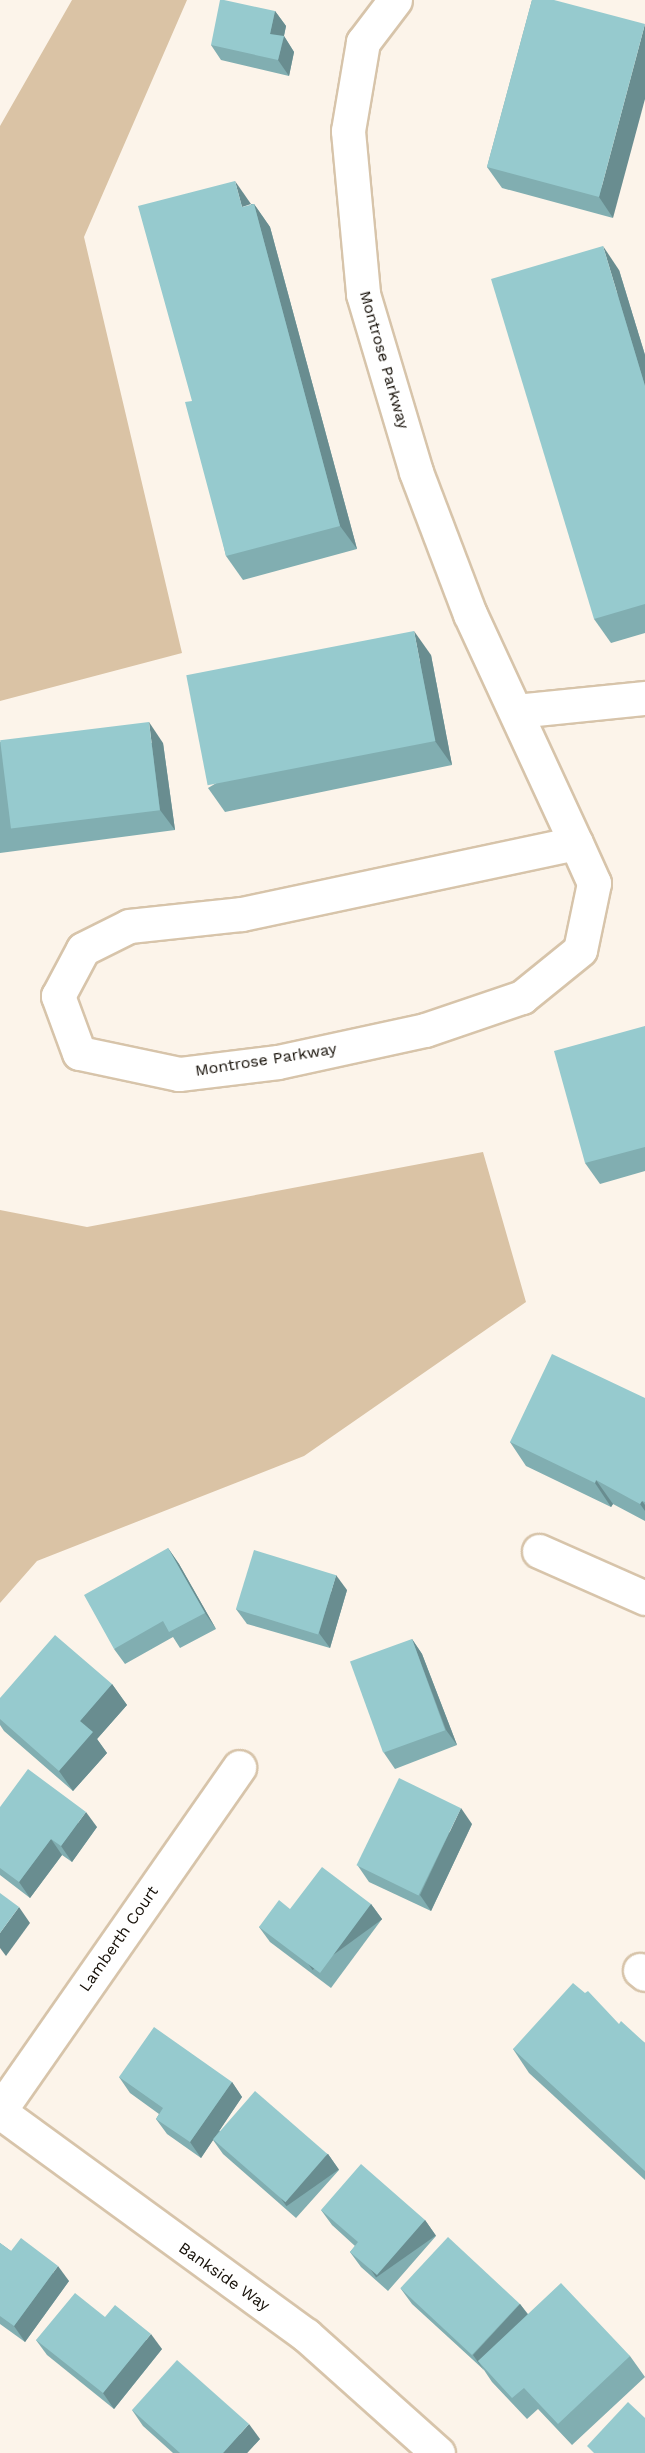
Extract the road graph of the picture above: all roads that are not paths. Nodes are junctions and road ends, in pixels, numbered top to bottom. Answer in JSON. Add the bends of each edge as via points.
{"nodes":[{"id":1,"x":395,"y":0,"type":"edge"},
{"id":2,"x":645,"y":698,"type":"edge"},
{"id":3,"x":516,"y":711,"type":"junction"},
{"id":4,"x":576,"y":843,"type":"junction"},
{"id":5,"x":539,"y":1551,"type":"dead end"},
{"id":6,"x":645,"y":1598,"type":"edge"},
{"id":7,"x":239,"y":1767,"type":"dead end"},
{"id":8,"x":0,"y":2111,"type":"edge"},
{"id":9,"x":438,"y":2453,"type":"edge"}],
"edges":[{"from":1,"to":3,"type":"street","name":"Montrose Parkway","via":[[363,42],[348,131],[363,294],[416,472],[470,614]]},
{"from":2,"to":3,"type":"street"},
{"from":3,"to":4,"type":"street","name":"Montrose Parkway"},
{"from":4,"to":4,"type":"street","name":"Montrose Parkway","via":[[242,914],[129,926],[83,949],[58,996],[79,1053],[179,1074],[278,1062],[425,1030],[522,997],[580,950],[594,884]]},
{"from":5,"to":6,"type":"street"},
{"from":7,"to":8,"type":"street","name":"Lamberth Court"},
{"from":8,"to":9,"type":"street","name":"Bankside Way","via":[[306,2335]]}]}
